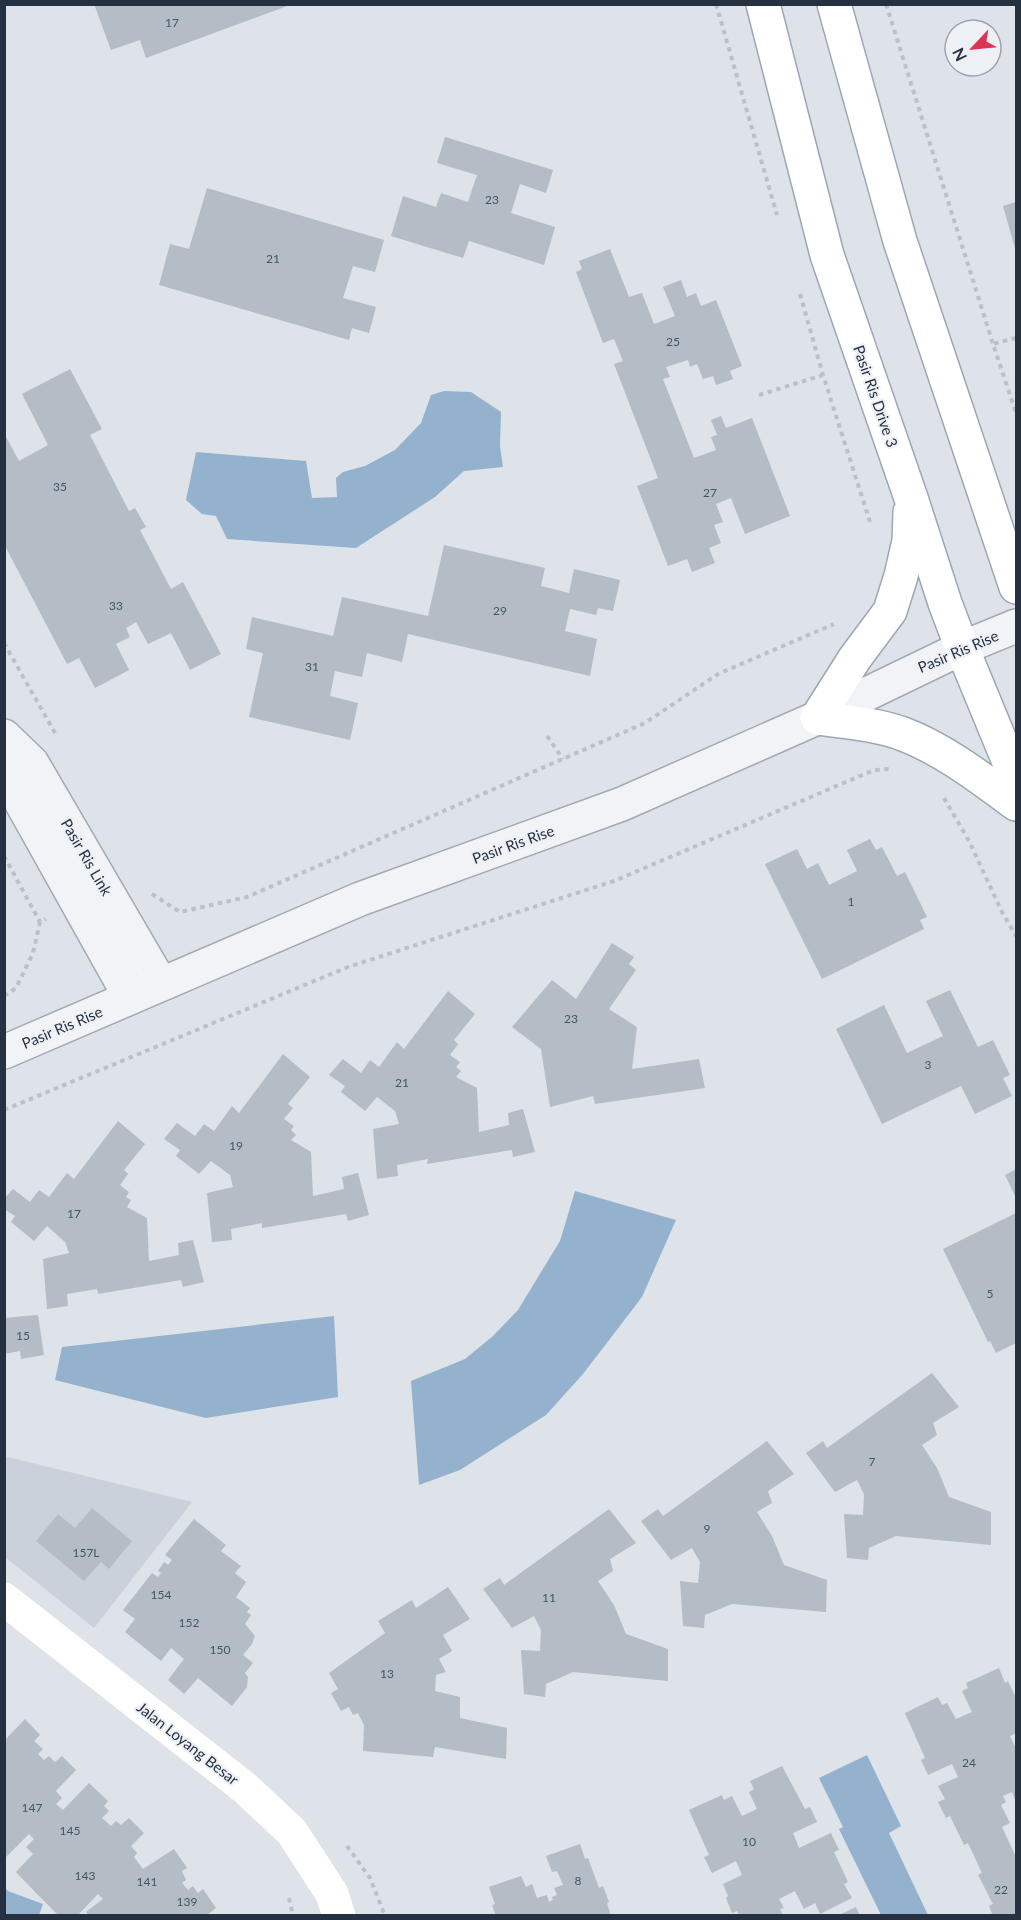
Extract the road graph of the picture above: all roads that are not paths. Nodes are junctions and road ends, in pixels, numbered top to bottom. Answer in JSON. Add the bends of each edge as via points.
{"nodes":[{"id":1,"x":763,"y":4,"type":"edge"},
{"id":2,"x":834,"y":4,"type":"edge"},
{"id":3,"x":911,"y":498,"type":"junction"},
{"id":4,"x":1017,"y":587,"type":"edge"},
{"id":5,"x":1017,"y":626,"type":"edge"},
{"id":6,"x":962,"y":648,"type":"junction"},
{"id":7,"x":817,"y":718,"type":"junction"},
{"id":8,"x":4,"y":736,"type":"edge"},
{"id":9,"x":4,"y":761,"type":"edge"},
{"id":10,"x":1017,"y":779,"type":"edge"},
{"id":11,"x":1017,"y":804,"type":"edge"},
{"id":12,"x":161,"y":984,"type":"junction"},
{"id":13,"x":130,"y":997,"type":"junction"},
{"id":14,"x":4,"y":1052,"type":"edge"},
{"id":15,"x":4,"y":1599,"type":"edge"},
{"id":16,"x":339,"y":1916,"type":"edge"}],
"edges":[{"from":1,"to":3,"type":"main road","name":"Pasir Ris Drive 3","via":[[827,255]]},
{"from":2,"to":4,"type":"main road","via":[[900,241]]},
{"from":3,"to":6,"type":"main road","name":"Pasir Ris Drive 3"},
{"from":3,"to":7,"type":"main road","via":[[909,541],[890,611]]},
{"from":5,"to":6,"type":"street","name":"Pasir Ris Rise"},
{"from":6,"to":7,"type":"street","name":"Pasir Ris Rise"},
{"from":6,"to":10,"type":"main road","name":"Pasir Ris Drive 3"},
{"from":7,"to":11,"type":"main road","via":[[902,733],[980,777]]},
{"from":7,"to":12,"type":"street","name":"Pasir Ris Rise","via":[[622,804],[360,899]]},
{"from":8,"to":12,"type":"street","name":"Pasir Ris Link","via":[[32,763]]},
{"from":9,"to":13,"type":"street","name":"Pasir Ris Link","via":[[7,777]]},
{"from":12,"to":13,"type":"street","name":"Pasir Ris Rise"},
{"from":13,"to":14,"type":"street","name":"Pasir Ris Rise"},
{"from":15,"to":16,"type":"main road","name":"Jalan Loyang Besar","via":[[246,1788],[292,1832],[332,1894]]}]}
